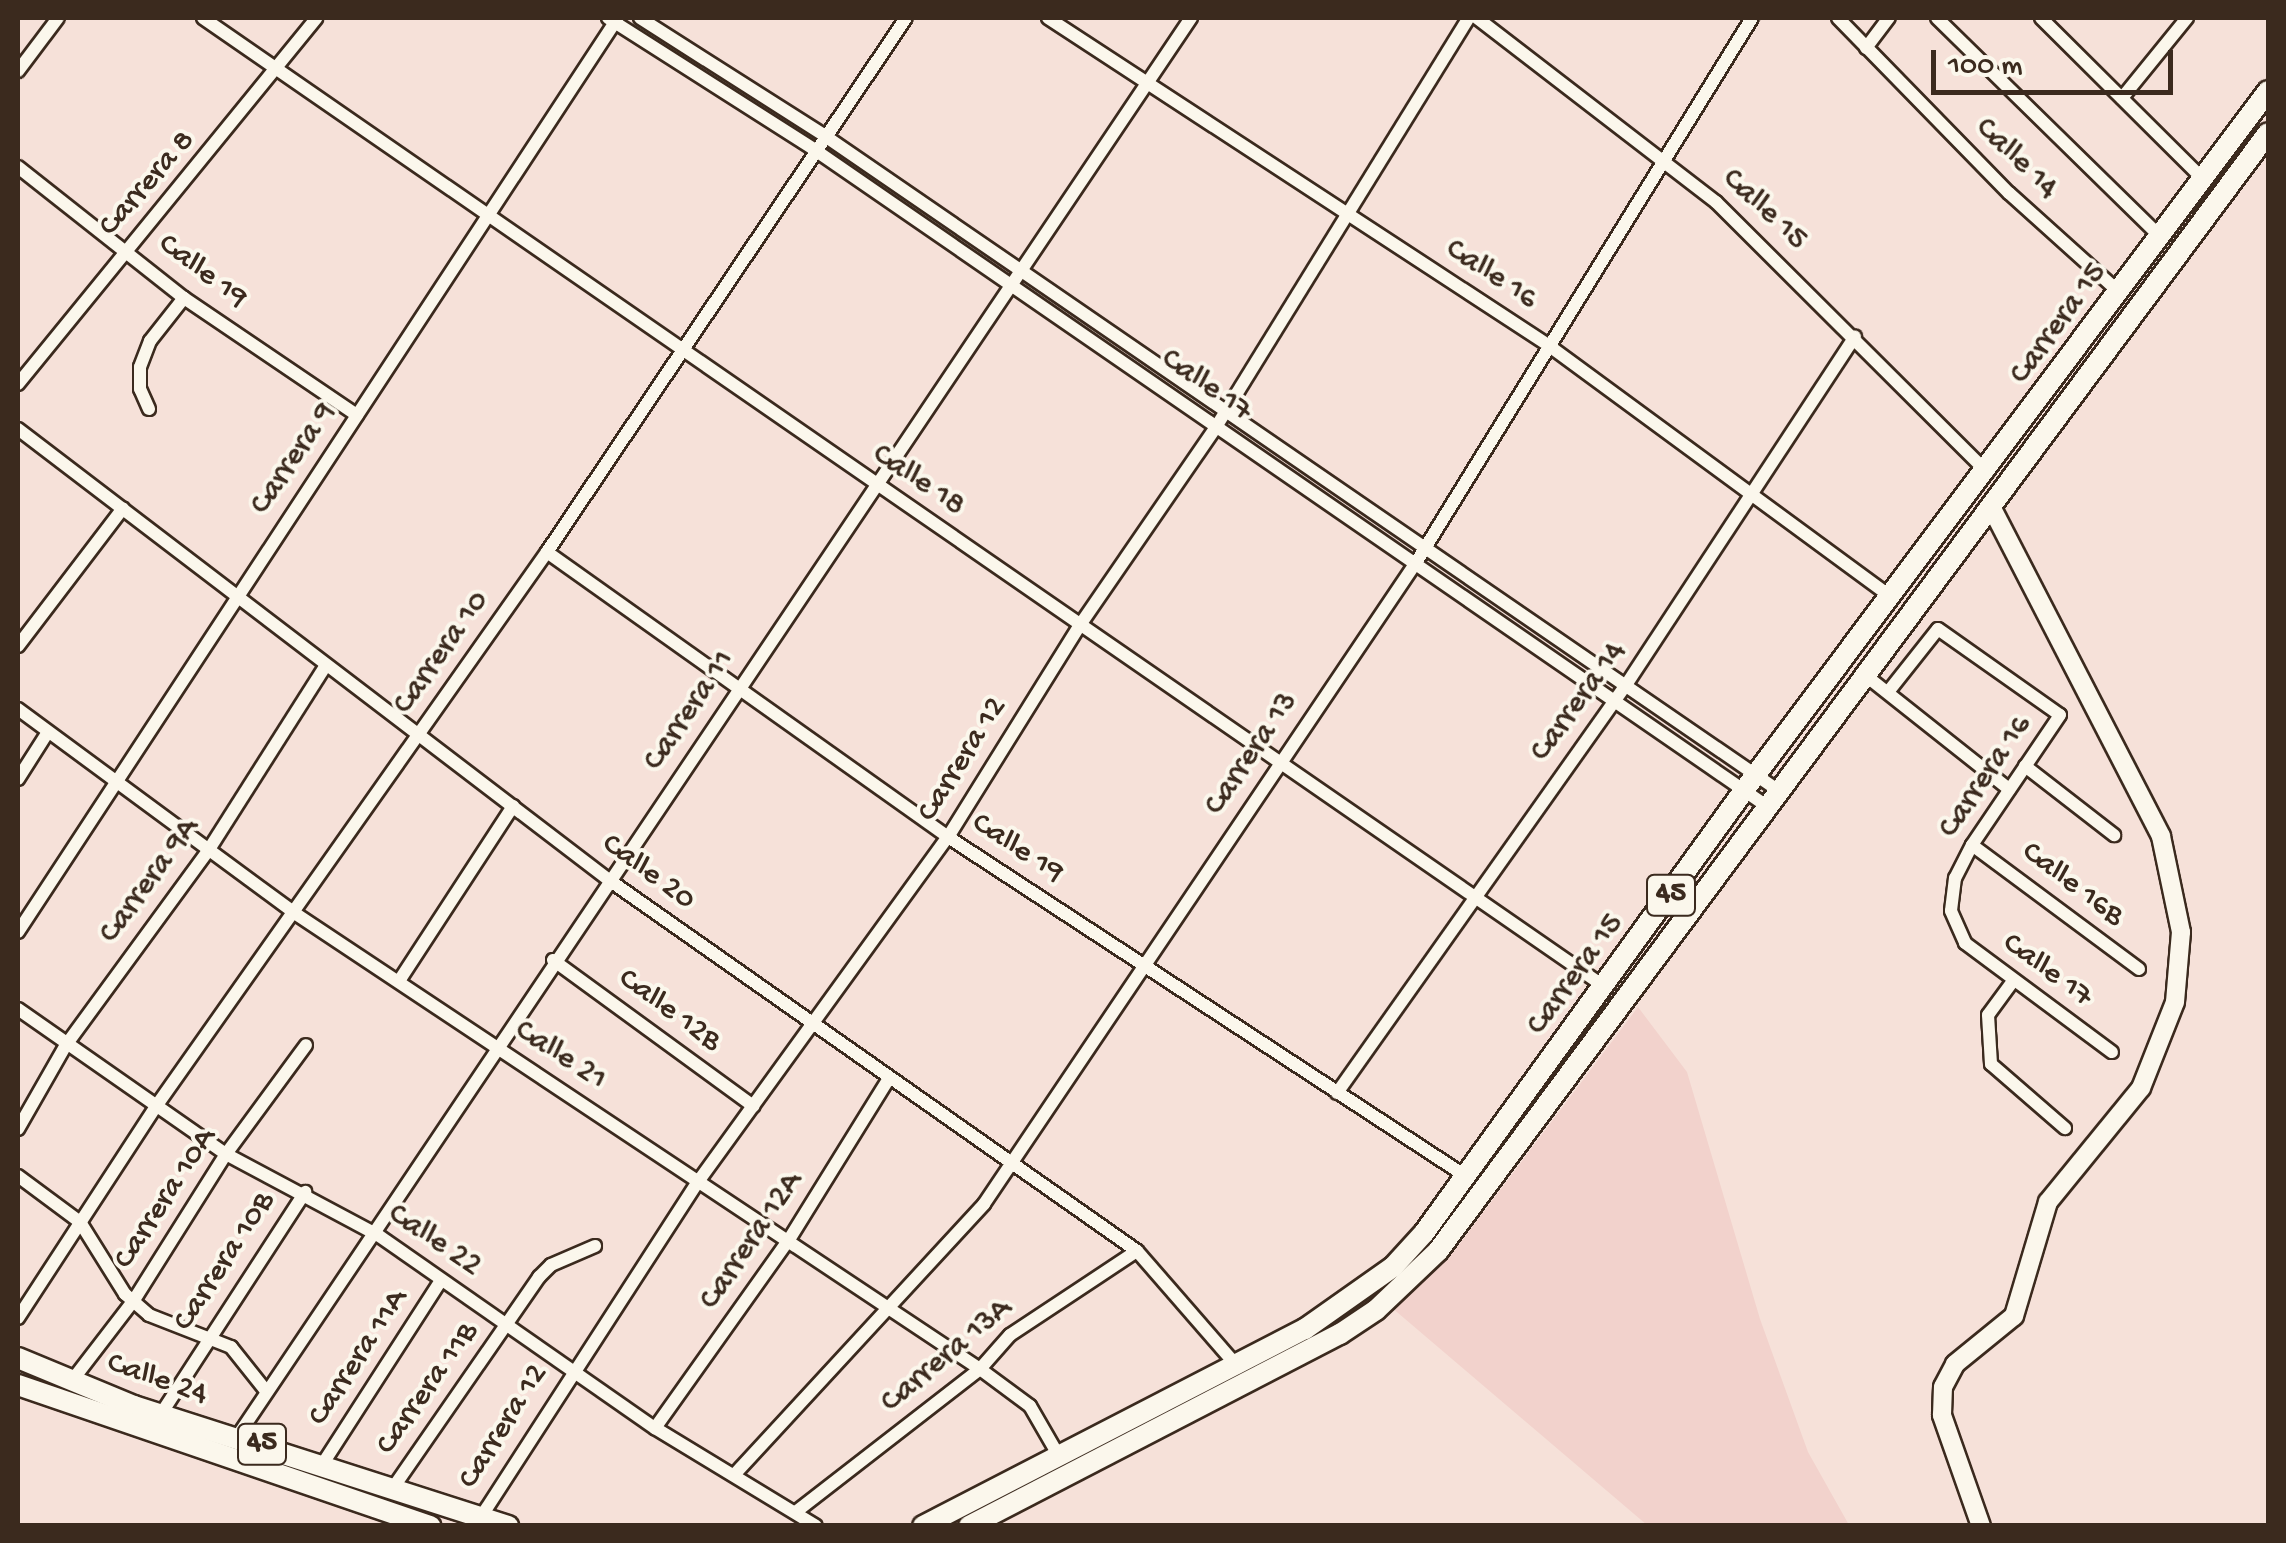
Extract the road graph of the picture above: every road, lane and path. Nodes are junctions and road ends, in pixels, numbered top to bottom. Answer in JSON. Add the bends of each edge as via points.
{"nodes":[{"id":1,"x":58,"y":18,"type":"edge"},
{"id":2,"x":203,"y":18,"type":"edge"},
{"id":3,"x":316,"y":18,"type":"edge"},
{"id":4,"x":640,"y":18,"type":"edge"},
{"id":5,"x":906,"y":18,"type":"edge"},
{"id":6,"x":1048,"y":18,"type":"edge"},
{"id":7,"x":1190,"y":18,"type":"edge"},
{"id":8,"x":1470,"y":18,"type":"edge"},
{"id":9,"x":1477,"y":18,"type":"edge"},
{"id":10,"x":1752,"y":18,"type":"edge"},
{"id":11,"x":1838,"y":18,"type":"edge"},
{"id":12,"x":1890,"y":18,"type":"edge"},
{"id":13,"x":1938,"y":18,"type":"edge"},
{"id":14,"x":2042,"y":18,"type":"edge"},
{"id":15,"x":2187,"y":18,"type":"edge"},
{"id":16,"x":613,"y":19,"type":"edge"},
{"id":17,"x":1866,"y":48,"type":"junction"},
{"id":18,"x":276,"y":70,"type":"junction"},
{"id":19,"x":18,"y":71,"type":"edge"},
{"id":20,"x":1149,"y":82,"type":"junction"},
{"id":21,"x":2268,"y":91,"type":"edge"},
{"id":22,"x":2122,"y":98,"type":"junction"},
{"id":23,"x":2268,"y":133,"type":"edge"},
{"id":24,"x":825,"y":136,"type":"junction"},
{"id":25,"x":816,"y":150,"type":"junction"},
{"id":26,"x":1664,"y":158,"type":"junction"},
{"id":27,"x":18,"y":167,"type":"edge"},
{"id":28,"x":2204,"y":179,"type":"junction"},
{"id":29,"x":1346,"y":214,"type":"junction"},
{"id":30,"x":485,"y":217,"type":"junction"},
{"id":31,"x":2162,"y":238,"type":"junction"},
{"id":32,"x":128,"y":249,"type":"junction"},
{"id":33,"x":1018,"y":281,"type":"junction"},
{"id":34,"x":2119,"y":292,"type":"junction"},
{"id":35,"x":184,"y":298,"type":"junction"},
{"id":36,"x":1855,"y":336,"type":"junction"},
{"id":37,"x":1548,"y":344,"type":"junction"},
{"id":38,"x":677,"y":351,"type":"junction"},
{"id":39,"x":18,"y":384,"type":"edge"},
{"id":40,"x":149,"y":409,"type":"dead end"},
{"id":41,"x":1225,"y":412,"type":"junction"},
{"id":42,"x":358,"y":416,"type":"junction"},
{"id":43,"x":1216,"y":427,"type":"junction"},
{"id":44,"x":18,"y":429,"type":"edge"},
{"id":45,"x":1986,"y":472,"type":"junction"},
{"id":46,"x":878,"y":487,"type":"junction"},
{"id":47,"x":1755,"y":496,"type":"junction"},
{"id":48,"x":1991,"y":507,"type":"junction"},
{"id":49,"x":123,"y":508,"type":"junction"},
{"id":50,"x":1424,"y":548,"type":"junction"},
{"id":51,"x":548,"y":552,"type":"junction"},
{"id":52,"x":1416,"y":561,"type":"junction"},
{"id":53,"x":233,"y":597,"type":"junction"},
{"id":54,"x":1892,"y":598,"type":"junction"},
{"id":55,"x":1080,"y":625,"type":"junction"},
{"id":56,"x":18,"y":646,"type":"edge"},
{"id":57,"x":326,"y":665,"type":"junction"},
{"id":58,"x":1866,"y":675,"type":"junction"},
{"id":59,"x":1626,"y":685,"type":"junction"},
{"id":60,"x":738,"y":690,"type":"junction"},
{"id":61,"x":1888,"y":692,"type":"junction"},
{"id":62,"x":1617,"y":698,"type":"junction"},
{"id":63,"x":18,"y":710,"type":"edge"},
{"id":64,"x":418,"y":734,"type":"junction"},
{"id":65,"x":46,"y":736,"type":"junction"},
{"id":66,"x":1282,"y":760,"type":"junction"},
{"id":67,"x":2025,"y":766,"type":"junction"},
{"id":68,"x":18,"y":779,"type":"edge"},
{"id":69,"x":115,"y":782,"type":"junction"},
{"id":70,"x":1750,"y":783,"type":"junction"},
{"id":71,"x":2009,"y":789,"type":"junction"},
{"id":72,"x":1774,"y":799,"type":"junction"},
{"id":73,"x":512,"y":806,"type":"junction"},
{"id":74,"x":2114,"y":835,"type":"dead end"},
{"id":75,"x":948,"y":837,"type":"junction"},
{"id":76,"x":1972,"y":845,"type":"junction"},
{"id":77,"x":208,"y":851,"type":"junction"},
{"id":78,"x":609,"y":880,"type":"junction"},
{"id":79,"x":1475,"y":892,"type":"junction"},
{"id":80,"x":293,"y":912,"type":"junction"},
{"id":81,"x":1954,"y":928,"type":"joint"},
{"id":82,"x":18,"y":932,"type":"edge"},
{"id":83,"x":553,"y":960,"type":"junction"},
{"id":84,"x":1143,"y":962,"type":"junction"},
{"id":85,"x":2140,"y":969,"type":"dead end"},
{"id":86,"x":398,"y":981,"type":"junction"},
{"id":87,"x":2013,"y":981,"type":"junction"},
{"id":88,"x":1605,"y":987,"type":"junction"},
{"id":89,"x":18,"y":1010,"type":"edge"},
{"id":90,"x":815,"y":1026,"type":"junction"},
{"id":91,"x":306,"y":1044,"type":"dead end"},
{"id":92,"x":66,"y":1045,"type":"junction"},
{"id":93,"x":501,"y":1051,"type":"junction"},
{"id":94,"x":2112,"y":1052,"type":"dead end"},
{"id":95,"x":888,"y":1080,"type":"junction"},
{"id":96,"x":1337,"y":1093,"type":"junction"},
{"id":97,"x":157,"y":1105,"type":"junction"},
{"id":98,"x":752,"y":1106,"type":"junction"},
{"id":99,"x":18,"y":1128,"type":"edge"},
{"id":100,"x":2065,"y":1128,"type":"dead end"},
{"id":101,"x":226,"y":1154,"type":"junction"},
{"id":102,"x":1009,"y":1160,"type":"junction"},
{"id":103,"x":18,"y":1176,"type":"edge"},
{"id":104,"x":1467,"y":1177,"type":"junction"},
{"id":105,"x":700,"y":1179,"type":"junction"},
{"id":106,"x":304,"y":1192,"type":"junction"},
{"id":107,"x":80,"y":1222,"type":"junction"},
{"id":108,"x":378,"y":1234,"type":"junction"},
{"id":109,"x":790,"y":1238,"type":"junction"},
{"id":110,"x":595,"y":1246,"type":"dead end"},
{"id":111,"x":1137,"y":1251,"type":"junction"},
{"id":112,"x":441,"y":1280,"type":"junction"},
{"id":113,"x":134,"y":1300,"type":"junction"},
{"id":114,"x":889,"y":1305,"type":"junction"},
{"id":115,"x":18,"y":1316,"type":"edge"},
{"id":116,"x":506,"y":1323,"type":"junction"},
{"id":117,"x":210,"y":1335,"type":"junction"},
{"id":118,"x":18,"y":1358,"type":"edge"},
{"id":119,"x":1238,"y":1367,"type":"junction"},
{"id":120,"x":572,"y":1368,"type":"junction"},
{"id":121,"x":980,"y":1369,"type":"junction"},
{"id":122,"x":70,"y":1382,"type":"junction"},
{"id":123,"x":18,"y":1384,"type":"edge"},
{"id":124,"x":266,"y":1391,"type":"junction"},
{"id":125,"x":161,"y":1414,"type":"junction"},
{"id":126,"x":655,"y":1428,"type":"junction"},
{"id":127,"x":237,"y":1437,"type":"junction"},
{"id":128,"x":1060,"y":1458,"type":"junction"},
{"id":129,"x":322,"y":1464,"type":"junction"},
{"id":130,"x":734,"y":1475,"type":"junction"},
{"id":131,"x":393,"y":1488,"type":"junction"},
{"id":132,"x":798,"y":1511,"type":"junction"},
{"id":133,"x":481,"y":1517,"type":"junction"},
{"id":134,"x":431,"y":1526,"type":"edge"},
{"id":135,"x":508,"y":1526,"type":"edge"},
{"id":136,"x":816,"y":1526,"type":"edge"},
{"id":137,"x":924,"y":1526,"type":"edge"},
{"id":138,"x":969,"y":1526,"type":"edge"},
{"id":139,"x":1981,"y":1526,"type":"edge"}],
"edges":[{"from":1,"to":19,"type":"street"},
{"from":2,"to":18,"type":"street","name":"Calle 18"},
{"from":3,"to":18,"type":"street","name":"Carrera 8"},
{"from":4,"to":24,"type":"street","name":"Calle 17"},
{"from":5,"to":24,"type":"street","name":"Carrera 10"},
{"from":6,"to":20,"type":"street","name":"Calle 16"},
{"from":7,"to":20,"type":"street","name":"Carrera 11"},
{"from":8,"to":29,"type":"street","name":"Carrera 12"},
{"from":9,"to":26,"type":"street","name":"Calle 15"},
{"from":10,"to":26,"type":"street","name":"Carrera 13"},
{"from":11,"to":17,"type":"street","name":"Calle 14"},
{"from":12,"to":17,"type":"street"},
{"from":13,"to":31,"type":"street"},
{"from":14,"to":22,"type":"street"},
{"from":15,"to":22,"type":"street"},
{"from":16,"to":25,"type":"street","name":"Calle 17"},
{"from":16,"to":30,"type":"street","name":"Carrera 9"},
{"from":17,"to":34,"type":"street","name":"Calle 14"},
{"from":18,"to":30,"type":"street","name":"Calle 18"},
{"from":18,"to":32,"type":"street","name":"Carrera 8"},
{"from":20,"to":29,"type":"street","name":"Calle 16"},
{"from":20,"to":33,"type":"street","name":"Carrera 11"},
{"from":21,"to":28,"type":"main road","name":"Carrera 15","number":"45"},
{"from":22,"to":28,"type":"street"},
{"from":23,"to":48,"type":"main road","name":"Carrera 15","number":"45"},
{"from":24,"to":25,"type":"street","name":"Carrera 10"},
{"from":24,"to":33,"type":"street","name":"Calle 17"},
{"from":25,"to":33,"type":"street","name":"Calle 17"},
{"from":25,"to":38,"type":"street","name":"Carrera 10"},
{"from":26,"to":36,"type":"street","name":"Calle 15","via":[[1768,248]]},
{"from":26,"to":37,"type":"street","name":"Carrera 13"},
{"from":27,"to":32,"type":"street","name":"Calle 19"},
{"from":28,"to":31,"type":"main road","name":"Carrera 15","number":"45"},
{"from":29,"to":37,"type":"street","name":"Calle 16"},
{"from":29,"to":41,"type":"street","name":"Carrera 12"},
{"from":30,"to":38,"type":"street","name":"Calle 18"},
{"from":30,"to":42,"type":"street","name":"Carrera 9"},
{"from":31,"to":34,"type":"main road","name":"Carrera 15","number":"45"},
{"from":32,"to":35,"type":"street","name":"Calle 19"},
{"from":32,"to":39,"type":"street","name":"Carrera 8"},
{"from":33,"to":41,"type":"street","name":"Calle 17"},
{"from":33,"to":43,"type":"street","name":"Calle 17"},
{"from":33,"to":46,"type":"street","name":"Carrera 11"},
{"from":34,"to":45,"type":"main road","name":"Carrera 15","number":"45"},
{"from":35,"to":40,"type":"street","via":[[150,341],[140,367]]},
{"from":35,"to":42,"type":"street","name":"Calle 19"},
{"from":36,"to":45,"type":"street","name":"Calle 15"},
{"from":36,"to":47,"type":"street","name":"Carrera 14"},
{"from":37,"to":47,"type":"street","name":"Calle 16"},
{"from":37,"to":50,"type":"street","name":"Carrera 13"},
{"from":38,"to":46,"type":"street","name":"Calle 18"},
{"from":38,"to":51,"type":"street","name":"Carrera 10"},
{"from":41,"to":43,"type":"street","name":"Carrera 12"},
{"from":41,"to":50,"type":"street","name":"Calle 17"},
{"from":42,"to":53,"type":"street","name":"Carrera 9"},
{"from":43,"to":52,"type":"street","name":"Calle 17"},
{"from":43,"to":55,"type":"street","name":"Carrera 12"},
{"from":44,"to":49,"type":"street","name":"Calle 20"},
{"from":45,"to":54,"type":"main road","name":"Carrera 15","number":"45"},
{"from":46,"to":55,"type":"street","name":"Calle 18"},
{"from":46,"to":60,"type":"street","name":"Carrera 11"},
{"from":47,"to":54,"type":"street","name":"Calle 16"},
{"from":47,"to":59,"type":"street","name":"Carrera 14"},
{"from":48,"to":58,"type":"main road","name":"Carrera 15","number":"45"},
{"from":48,"to":139,"type":"street","via":[[2161,836],[2181,932],[2175,1002],[2141,1088],[2048,1202],[2014,1316],[1955,1364],[1943,1387],[1942,1415]]},
{"from":49,"to":53,"type":"street","name":"Calle 20"},
{"from":49,"to":56,"type":"street"},
{"from":50,"to":52,"type":"street","name":"Carrera 13"},
{"from":50,"to":59,"type":"street","name":"Calle 17"},
{"from":51,"to":60,"type":"street","name":"Calle 19"},
{"from":51,"to":64,"type":"street","name":"Carrera 10"},
{"from":52,"to":62,"type":"street","name":"Calle 17"},
{"from":52,"to":66,"type":"street","name":"Carrera 13"},
{"from":53,"to":57,"type":"street","name":"Calle 20"},
{"from":53,"to":69,"type":"street","name":"Carrera 9"},
{"from":54,"to":70,"type":"main road","name":"Carrera 15","number":"45"},
{"from":55,"to":66,"type":"street","name":"Calle 18"},
{"from":55,"to":75,"type":"street","name":"Carrera 12"},
{"from":57,"to":64,"type":"street","name":"Calle 20"},
{"from":57,"to":77,"type":"street","name":"Carrera 9A"},
{"from":58,"to":61,"type":"street"},
{"from":58,"to":72,"type":"main road","name":"Carrera 15","number":"45"},
{"from":59,"to":62,"type":"street","name":"Carrera 14"},
{"from":59,"to":70,"type":"street","name":"Calle 17"},
{"from":60,"to":75,"type":"street","name":"Calle 19"},
{"from":60,"to":78,"type":"street","name":"Carrera 11"},
{"from":61,"to":67,"type":"street","name":"Carrera 16","via":[[1938,628],[2060,715]]},
{"from":61,"to":71,"type":"street"},
{"from":62,"to":70,"type":"street","name":"Calle 17"},
{"from":62,"to":79,"type":"street","name":"Carrera 14"},
{"from":63,"to":65,"type":"street","name":"Calle 21"},
{"from":64,"to":73,"type":"street","name":"Calle 20"},
{"from":64,"to":80,"type":"street","name":"Carrera 10"},
{"from":65,"to":68,"type":"street"},
{"from":65,"to":69,"type":"street","name":"Calle 21"},
{"from":66,"to":79,"type":"street","name":"Calle 18"},
{"from":66,"to":84,"type":"street","name":"Carrera 13"},
{"from":67,"to":71,"type":"street","name":"Carrera 16"},
{"from":67,"to":74,"type":"street"},
{"from":69,"to":77,"type":"street","name":"Calle 21"},
{"from":69,"to":82,"type":"street","name":"Carrera 9"},
{"from":70,"to":72,"type":"street","name":"Calle 17"},
{"from":70,"to":88,"type":"main road","name":"Carrera 15","number":"45"},
{"from":71,"to":76,"type":"street","name":"Carrera 16"},
{"from":72,"to":138,"type":"main road","name":"Carrera 15","number":"45","via":[[1438,1251],[1405,1284],[1340,1334]]},
{"from":73,"to":78,"type":"street","name":"Calle 20"},
{"from":73,"to":86,"type":"street"},
{"from":75,"to":84,"type":"street","name":"Calle 19"},
{"from":75,"to":90,"type":"street","name":"Carrera 12"},
{"from":76,"to":81,"type":"street","name":"Carrera 16","via":[[1955,878]]},
{"from":76,"to":85,"type":"street","name":"Calle 16B"},
{"from":77,"to":80,"type":"street","name":"Calle 21"},
{"from":77,"to":92,"type":"street","name":"Carrera 9A"},
{"from":78,"to":83,"type":"street","name":"Carrera 11"},
{"from":78,"to":90,"type":"street","name":"Calle 20"},
{"from":79,"to":88,"type":"street","name":"Calle 18"},
{"from":79,"to":96,"type":"street","name":"Carrera 14"},
{"from":80,"to":86,"type":"street","name":"Calle 21"},
{"from":80,"to":97,"type":"street","name":"Carrera 10"},
{"from":81,"to":87,"type":"street","name":"Calle 17"},
{"from":83,"to":93,"type":"street","name":"Carrera 11"},
{"from":83,"to":98,"type":"street","name":"Calle 12B"},
{"from":84,"to":96,"type":"street","name":"Calle 19"},
{"from":84,"to":102,"type":"street","name":"Carrera 13"},
{"from":86,"to":93,"type":"street","name":"Calle 21"},
{"from":87,"to":94,"type":"street","name":"Calle 17"},
{"from":87,"to":100,"type":"street","via":[[1988,1015],[1992,1064]]},
{"from":88,"to":104,"type":"main road","name":"Carrera 15","number":"45"},
{"from":89,"to":92,"type":"street","name":"Calle 22"},
{"from":90,"to":95,"type":"street","name":"Calle 20"},
{"from":90,"to":98,"type":"street","name":"Carrera 12"},
{"from":91,"to":101,"type":"street","name":"Carrera 10A"},
{"from":92,"to":97,"type":"street","name":"Calle 22"},
{"from":92,"to":99,"type":"street","name":"Carrera 9A"},
{"from":93,"to":105,"type":"street","name":"Calle 21"},
{"from":93,"to":108,"type":"street","name":"Carrera 11"},
{"from":95,"to":102,"type":"street","name":"Calle 20"},
{"from":95,"to":109,"type":"street","name":"Carrera 12A"},
{"from":96,"to":104,"type":"street","name":"Calle 19"},
{"from":97,"to":101,"type":"street","name":"Calle 22"},
{"from":97,"to":107,"type":"street","name":"Carrera 10"},
{"from":98,"to":105,"type":"street","name":"Carrera 12"},
{"from":101,"to":106,"type":"street","name":"Calle 22"},
{"from":101,"to":113,"type":"street","name":"Carrera 10A"},
{"from":102,"to":111,"type":"street","name":"Calle 20"},
{"from":102,"to":114,"type":"street","name":"Carrera 13","via":[[949,1247]]},
{"from":103,"to":107,"type":"street"},
{"from":104,"to":119,"type":"main road","name":"Carrera 15","number":"45","via":[[1393,1267]]},
{"from":105,"to":109,"type":"street","name":"Calle 21"},
{"from":105,"to":120,"type":"street","name":"Carrera 12"},
{"from":106,"to":108,"type":"street","name":"Calle 22"},
{"from":106,"to":117,"type":"street","name":"Carrera 10B"},
{"from":107,"to":113,"type":"street"},
{"from":107,"to":115,"type":"street","name":"Carrera 10"},
{"from":108,"to":112,"type":"street","name":"Calle 22"},
{"from":108,"to":124,"type":"street","name":"Carrera 11"},
{"from":109,"to":114,"type":"street","name":"Calle 21"},
{"from":109,"to":126,"type":"street","name":"Carrera 12A"},
{"from":110,"to":116,"type":"street","name":"Carrera 11B","via":[[587,1255],[551,1264]]},
{"from":111,"to":119,"type":"street","name":"Calle 20"},
{"from":111,"to":121,"type":"street","name":"Carrera 13A","via":[[1010,1336]]},
{"from":112,"to":116,"type":"street","name":"Calle 22"},
{"from":112,"to":129,"type":"street","name":"Carrera 11A"},
{"from":113,"to":117,"type":"street","via":[[167,1325]]},
{"from":113,"to":122,"type":"street","name":"Carrera 10A"},
{"from":114,"to":121,"type":"street","name":"Calle 21"},
{"from":114,"to":130,"type":"street","name":"Carrera 13"},
{"from":116,"to":120,"type":"street","name":"Calle 22"},
{"from":116,"to":131,"type":"street","name":"Carrera 11B"},
{"from":117,"to":124,"type":"street","via":[[231,1347]]},
{"from":117,"to":125,"type":"street","name":"Carrera 10B"},
{"from":118,"to":122,"type":"main road","name":"Calle 24","number":"45"},
{"from":119,"to":128,"type":"main road","name":"Carrera 15","number":"45"},
{"from":120,"to":126,"type":"street","name":"Calle 22"},
{"from":120,"to":133,"type":"street","name":"Carrera 12"},
{"from":121,"to":128,"type":"street","name":"Calle 21","via":[[1030,1406]]},
{"from":121,"to":132,"type":"street","name":"Carrera 13A"},
{"from":122,"to":125,"type":"main road","name":"Calle 24","number":"45"},
{"from":123,"to":134,"type":"main road","name":"Calle 24","number":"45"},
{"from":124,"to":127,"type":"street","name":"Carrera 11"},
{"from":125,"to":127,"type":"main road","name":"Calle 24","number":"45"},
{"from":126,"to":130,"type":"street","name":"Calle 22"},
{"from":127,"to":129,"type":"main road","name":"Calle 24","number":"45"},
{"from":128,"to":137,"type":"main road","name":"Carrera 15","number":"45"},
{"from":129,"to":131,"type":"main road","name":"Calle 24","number":"45"},
{"from":130,"to":132,"type":"street","name":"Calle 22"},
{"from":131,"to":133,"type":"main road","name":"Calle 24","number":"45"},
{"from":132,"to":136,"type":"street","name":"Calle 22"},
{"from":133,"to":135,"type":"main road","name":"Calle 24","number":"45"}]}
